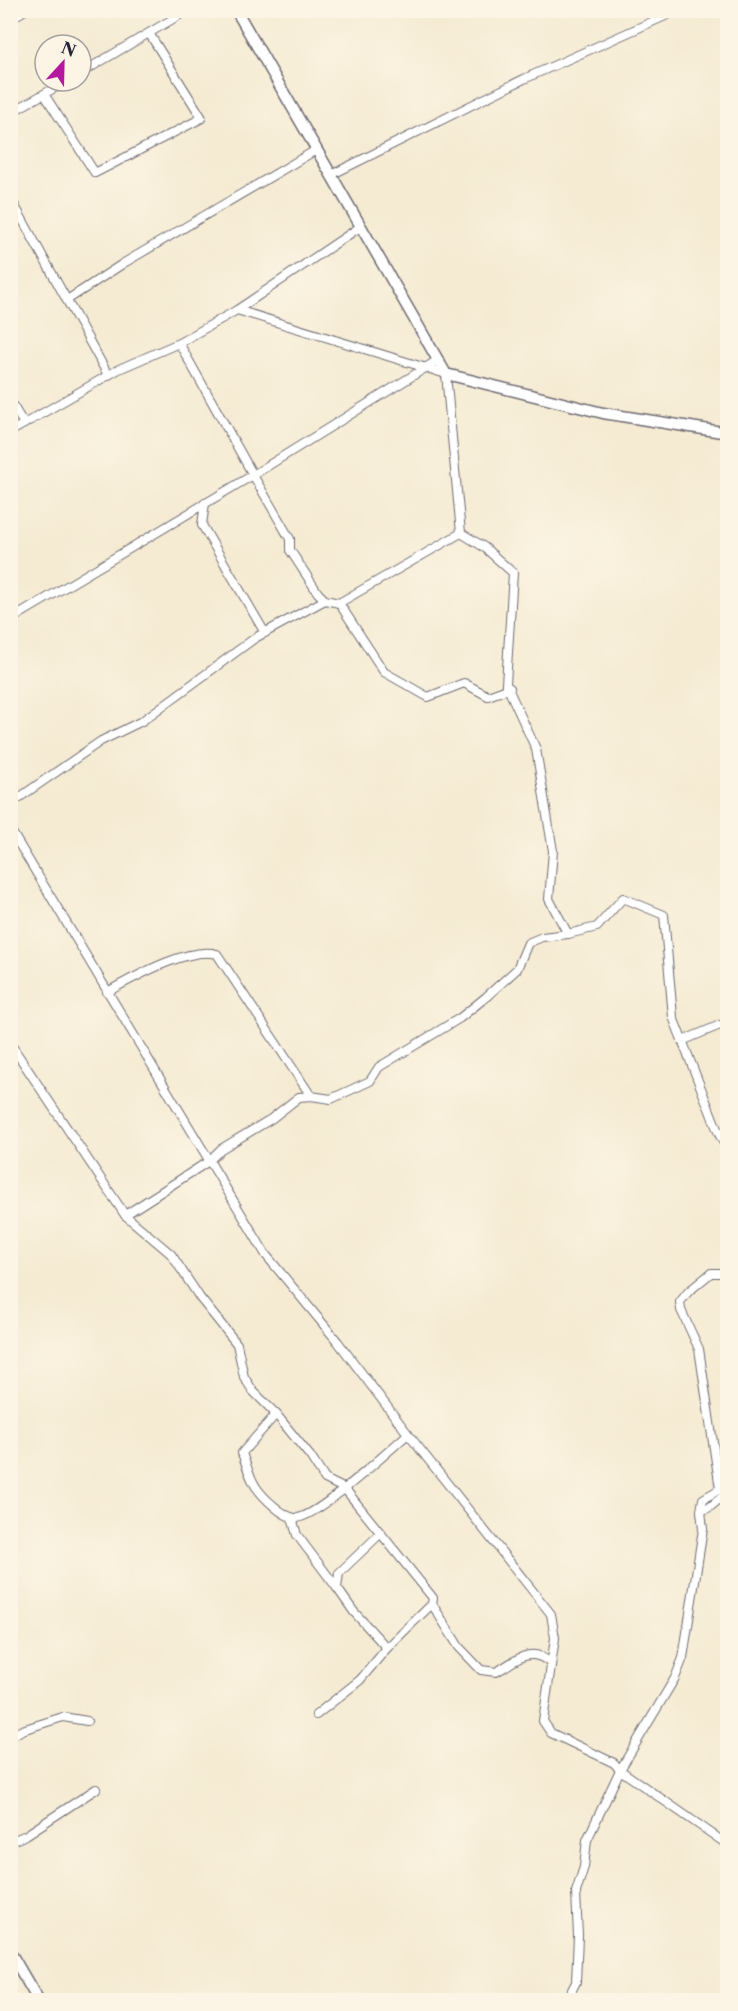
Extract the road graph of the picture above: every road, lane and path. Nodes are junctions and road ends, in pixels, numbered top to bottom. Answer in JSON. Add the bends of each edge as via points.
{"nodes":[{"id":1,"x":25,"y":10,"type":"edge"},
{"id":2,"x":188,"y":10,"type":"edge"},
{"id":3,"x":236,"y":10,"type":"edge"},
{"id":4,"x":688,"y":10,"type":"edge"},
{"id":5,"x":10,"y":19,"type":"edge"},
{"id":6,"x":149,"y":33,"type":"junction"},
{"id":7,"x":93,"y":66,"type":"edge"},
{"id":8,"x":44,"y":94,"type":"joint"},
{"id":9,"x":10,"y":113,"type":"edge"},
{"id":10,"x":316,"y":150,"type":"junction"},
{"id":11,"x":331,"y":175,"type":"junction"},
{"id":12,"x":11,"y":197,"type":"edge"},
{"id":13,"x":360,"y":227,"type":"junction"},
{"id":14,"x":67,"y":300,"type":"junction"},
{"id":15,"x":237,"y":310,"type":"junction"},
{"id":16,"x":180,"y":343,"type":"junction"},
{"id":17,"x":438,"y":360,"type":"junction"},
{"id":18,"x":426,"y":368,"type":"junction"},
{"id":19,"x":446,"y":374,"type":"junction"},
{"id":20,"x":108,"y":375,"type":"junction"},
{"id":21,"x":10,"y":401,"type":"edge"},
{"id":22,"x":24,"y":424,"type":"junction"},
{"id":23,"x":10,"y":432,"type":"edge"},
{"id":24,"x":728,"y":433,"type":"edge"},
{"id":25,"x":253,"y":475,"type":"junction"},
{"id":26,"x":205,"y":503,"type":"junction"},
{"id":27,"x":460,"y":533,"type":"junction"},
{"id":28,"x":324,"y":600,"type":"junction"},
{"id":29,"x":339,"y":603,"type":"junction"},
{"id":30,"x":10,"y":620,"type":"edge"},
{"id":31,"x":265,"y":633,"type":"junction"},
{"id":32,"x":510,"y":688,"type":"junction"},
{"id":33,"x":10,"y":804,"type":"edge"},
{"id":34,"x":10,"y":829,"type":"edge"},
{"id":35,"x":568,"y":934,"type":"junction"},
{"id":36,"x":107,"y":992,"type":"junction"},
{"id":37,"x":728,"y":1028,"type":"edge"},
{"id":38,"x":682,"y":1041,"type":"junction"},
{"id":39,"x":10,"y":1043,"type":"edge"},
{"id":40,"x":311,"y":1096,"type":"junction"},
{"id":41,"x":728,"y":1150,"type":"edge"},
{"id":42,"x":209,"y":1161,"type":"junction"},
{"id":43,"x":125,"y":1215,"type":"junction"},
{"id":44,"x":728,"y":1273,"type":"edge"},
{"id":45,"x":276,"y":1414,"type":"junction"},
{"id":46,"x":408,"y":1434,"type":"junction"},
{"id":47,"x":345,"y":1489,"type":"junction"},
{"id":48,"x":728,"y":1492,"type":"edge"},
{"id":49,"x":701,"y":1511,"type":"junction"},
{"id":50,"x":292,"y":1518,"type":"junction"},
{"id":51,"x":381,"y":1533,"type":"junction"},
{"id":52,"x":337,"y":1588,"type":"junction"},
{"id":53,"x":432,"y":1604,"type":"junction"},
{"id":54,"x":387,"y":1648,"type":"junction"},
{"id":55,"x":550,"y":1663,"type":"junction"},
{"id":56,"x":316,"y":1715,"type":"dead end"},
{"id":57,"x":87,"y":1721,"type":"dead end"},
{"id":58,"x":10,"y":1737,"type":"edge"},
{"id":59,"x":620,"y":1770,"type":"junction"},
{"id":60,"x":96,"y":1790,"type":"dead end"},
{"id":61,"x":10,"y":1842,"type":"edge"},
{"id":62,"x":728,"y":1845,"type":"edge"},
{"id":63,"x":10,"y":1952,"type":"edge"},
{"id":64,"x":38,"y":2001,"type":"edge"},
{"id":65,"x":567,"y":2001,"type":"edge"}],
"edges":[{"from":1,"to":5,"type":"street"},
{"from":2,"to":6,"type":"street"},
{"from":3,"to":10,"type":"street"},
{"from":4,"to":11,"type":"street","via":[[674,12],[525,79]]},
{"from":6,"to":7,"type":"street"},
{"from":6,"to":8,"type":"street","via":[[202,118],[95,173]]},
{"from":8,"to":9,"type":"street"},
{"from":10,"to":11,"type":"street"},
{"from":10,"to":14,"type":"street"},
{"from":11,"to":13,"type":"street"},
{"from":12,"to":14,"type":"street"},
{"from":13,"to":15,"type":"street"},
{"from":13,"to":17,"type":"street"},
{"from":14,"to":20,"type":"street"},
{"from":15,"to":16,"type":"street"},
{"from":15,"to":18,"type":"street"},
{"from":16,"to":20,"type":"street"},
{"from":16,"to":25,"type":"street"},
{"from":17,"to":18,"type":"street"},
{"from":17,"to":19,"type":"street"},
{"from":18,"to":19,"type":"street"},
{"from":18,"to":25,"type":"street"},
{"from":19,"to":24,"type":"street","via":[[603,413]]},
{"from":19,"to":27,"type":"street"},
{"from":20,"to":22,"type":"street"},
{"from":21,"to":22,"type":"street"},
{"from":22,"to":23,"type":"street"},
{"from":25,"to":26,"type":"street"},
{"from":25,"to":28,"type":"street","via":[[290,539],[290,549]]},
{"from":26,"to":30,"type":"street"},
{"from":26,"to":31,"type":"street","via":[[202,525]]},
{"from":27,"to":29,"type":"street"},
{"from":27,"to":32,"type":"street","via":[[484,547],[513,573],[506,684]]},
{"from":28,"to":29,"type":"street"},
{"from":28,"to":31,"type":"street"},
{"from":29,"to":32,"type":"street","via":[[384,672],[428,697],[464,683],[488,696]]},
{"from":31,"to":33,"type":"street","via":[[142,721],[101,741]]},
{"from":32,"to":35,"type":"street","via":[[536,749],[553,851],[549,899]]},
{"from":34,"to":36,"type":"street"},
{"from":35,"to":38,"type":"street","via":[[597,927],[623,898],[664,915],[670,1008]]},
{"from":35,"to":40,"type":"street","via":[[528,943],[517,969],[486,997],[460,1018],[379,1067],[370,1081],[331,1099]]},
{"from":36,"to":40,"type":"street","via":[[178,959],[201,953],[217,954]]},
{"from":36,"to":42,"type":"street"},
{"from":37,"to":38,"type":"street","via":[[720,1025]]},
{"from":38,"to":41,"type":"street"},
{"from":39,"to":43,"type":"street"},
{"from":40,"to":42,"type":"street","via":[[299,1097]]},
{"from":42,"to":43,"type":"street"},
{"from":42,"to":46,"type":"street","via":[[266,1255]]},
{"from":43,"to":45,"type":"street","via":[[171,1254],[237,1344],[244,1377],[253,1391]]},
{"from":44,"to":49,"type":"street","via":[[711,1273],[680,1302],[699,1349],[720,1489],[703,1499]]},
{"from":45,"to":47,"type":"street","via":[[326,1479]]},
{"from":45,"to":50,"type":"street","via":[[242,1453],[256,1487]]},
{"from":46,"to":47,"type":"street"},
{"from":46,"to":55,"type":"street","via":[[551,1614],[555,1638]]},
{"from":47,"to":50,"type":"street","via":[[302,1518]]},
{"from":47,"to":51,"type":"street"},
{"from":48,"to":49,"type":"street"},
{"from":49,"to":59,"type":"street","via":[[703,1528],[683,1658]]},
{"from":50,"to":52,"type":"street","via":[[297,1535]]},
{"from":51,"to":52,"type":"street","via":[[339,1573]]},
{"from":51,"to":53,"type":"street","via":[[433,1598]]},
{"from":52,"to":54,"type":"street"},
{"from":53,"to":54,"type":"street"},
{"from":53,"to":55,"type":"street","via":[[459,1647],[481,1670],[496,1672],[518,1657],[533,1655]]},
{"from":54,"to":56,"type":"street","via":[[360,1680]]},
{"from":55,"to":59,"type":"street","via":[[543,1722],[551,1733],[614,1763]]},
{"from":57,"to":58,"type":"street","via":[[63,1718]]},
{"from":59,"to":62,"type":"street"},
{"from":59,"to":65,"type":"street","via":[[587,1840],[576,1892],[576,1982]]},
{"from":60,"to":61,"type":"street"},
{"from":63,"to":64,"type":"street"}]}
